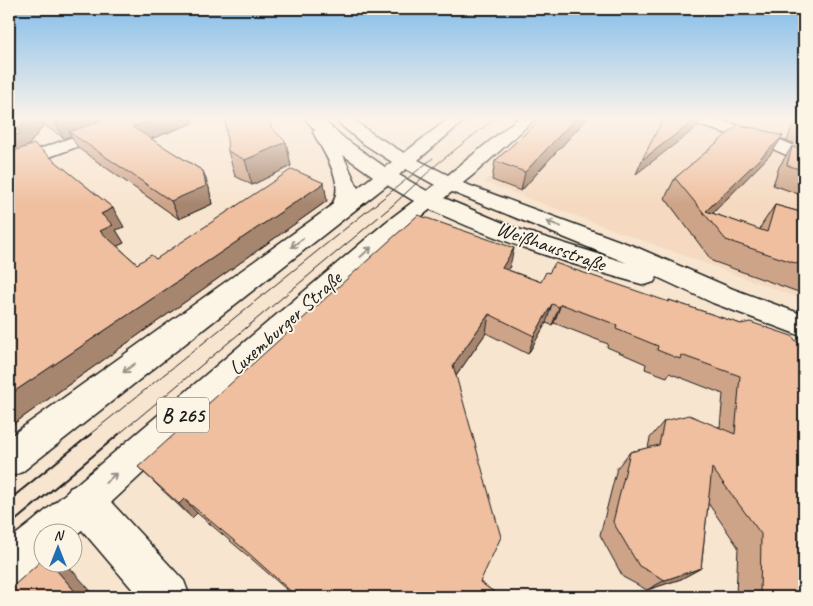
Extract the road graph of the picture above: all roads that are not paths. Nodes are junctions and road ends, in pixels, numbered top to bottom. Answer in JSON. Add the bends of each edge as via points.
{"nodes":[{"id":1,"x":60,"y":147,"type":"edge"},
{"id":2,"x":329,"y":147,"type":"edge"},
{"id":3,"x":349,"y":147,"type":"edge"},
{"id":4,"x":381,"y":147,"type":"edge"},
{"id":5,"x":421,"y":147,"type":"edge"},
{"id":6,"x":501,"y":147,"type":"edge"},
{"id":7,"x":783,"y":147,"type":"edge"},
{"id":8,"x":804,"y":158,"type":"edge"},
{"id":9,"x":404,"y":161,"type":"junction"},
{"id":10,"x":9,"y":166,"type":"edge"},
{"id":11,"x":385,"y":176,"type":"junction"},
{"id":12,"x":463,"y":189,"type":"junction"},
{"id":13,"x":443,"y":207,"type":"junction"},
{"id":14,"x":336,"y":214,"type":"junction"},
{"id":15,"x":724,"y":296,"type":"junction"},
{"id":16,"x":804,"y":326,"type":"edge"},
{"id":17,"x":9,"y":459,"type":"edge"},
{"id":18,"x":84,"y":502,"type":"junction"},
{"id":19,"x":59,"y":524,"type":"edge"},
{"id":20,"x":32,"y":548,"type":"edge"},
{"id":21,"x":9,"y":568,"type":"edge"},
{"id":22,"x":168,"y":597,"type":"edge"}],
"edges":[{"from":1,"to":10,"type":"main road"},
{"from":2,"to":14,"type":"main road","via":[[346,180],[348,196]]},
{"from":3,"to":11,"type":"main road","name":"Weißhausstraße"},
{"from":4,"to":9,"type":"main road","name":"Weißhausstraße"},
{"from":5,"to":9,"type":"main road"},
{"from":6,"to":12,"type":"main road","name":"Luxemburger Straße","number":"B 265"},
{"from":7,"to":8,"type":"main road"},
{"from":9,"to":11,"type":"main road"},
{"from":9,"to":12,"type":"main road","name":"Weißhausstraße"},
{"from":11,"to":12,"type":"main road"},
{"from":11,"to":13,"type":"main road","name":"Weißhausstraße"},
{"from":11,"to":14,"type":"main road"},
{"from":12,"to":13,"type":"main road","name":"Luxemburger Straße","number":"B 265"},
{"from":15,"to":12,"type":"main road","name":"Weißhausstraße","one_way":true,"via":[[627,252]]},
{"from":13,"to":15,"type":"main road","name":"Weißhausstraße","via":[[615,268]]},
{"from":18,"to":13,"type":"main road","name":"Luxemburger Straße","number":"B 265","one_way":true,"via":[[394,227]]},
{"from":14,"to":17,"type":"main road","one_way":true},
{"from":15,"to":16,"type":"main road","name":"Weißhausstraße"},
{"from":18,"to":19,"type":"main road","name":"Luxemburger Straße","number":"B 265"},
{"from":18,"to":22,"type":"main road"},
{"from":20,"to":21,"type":"main road"}]}
